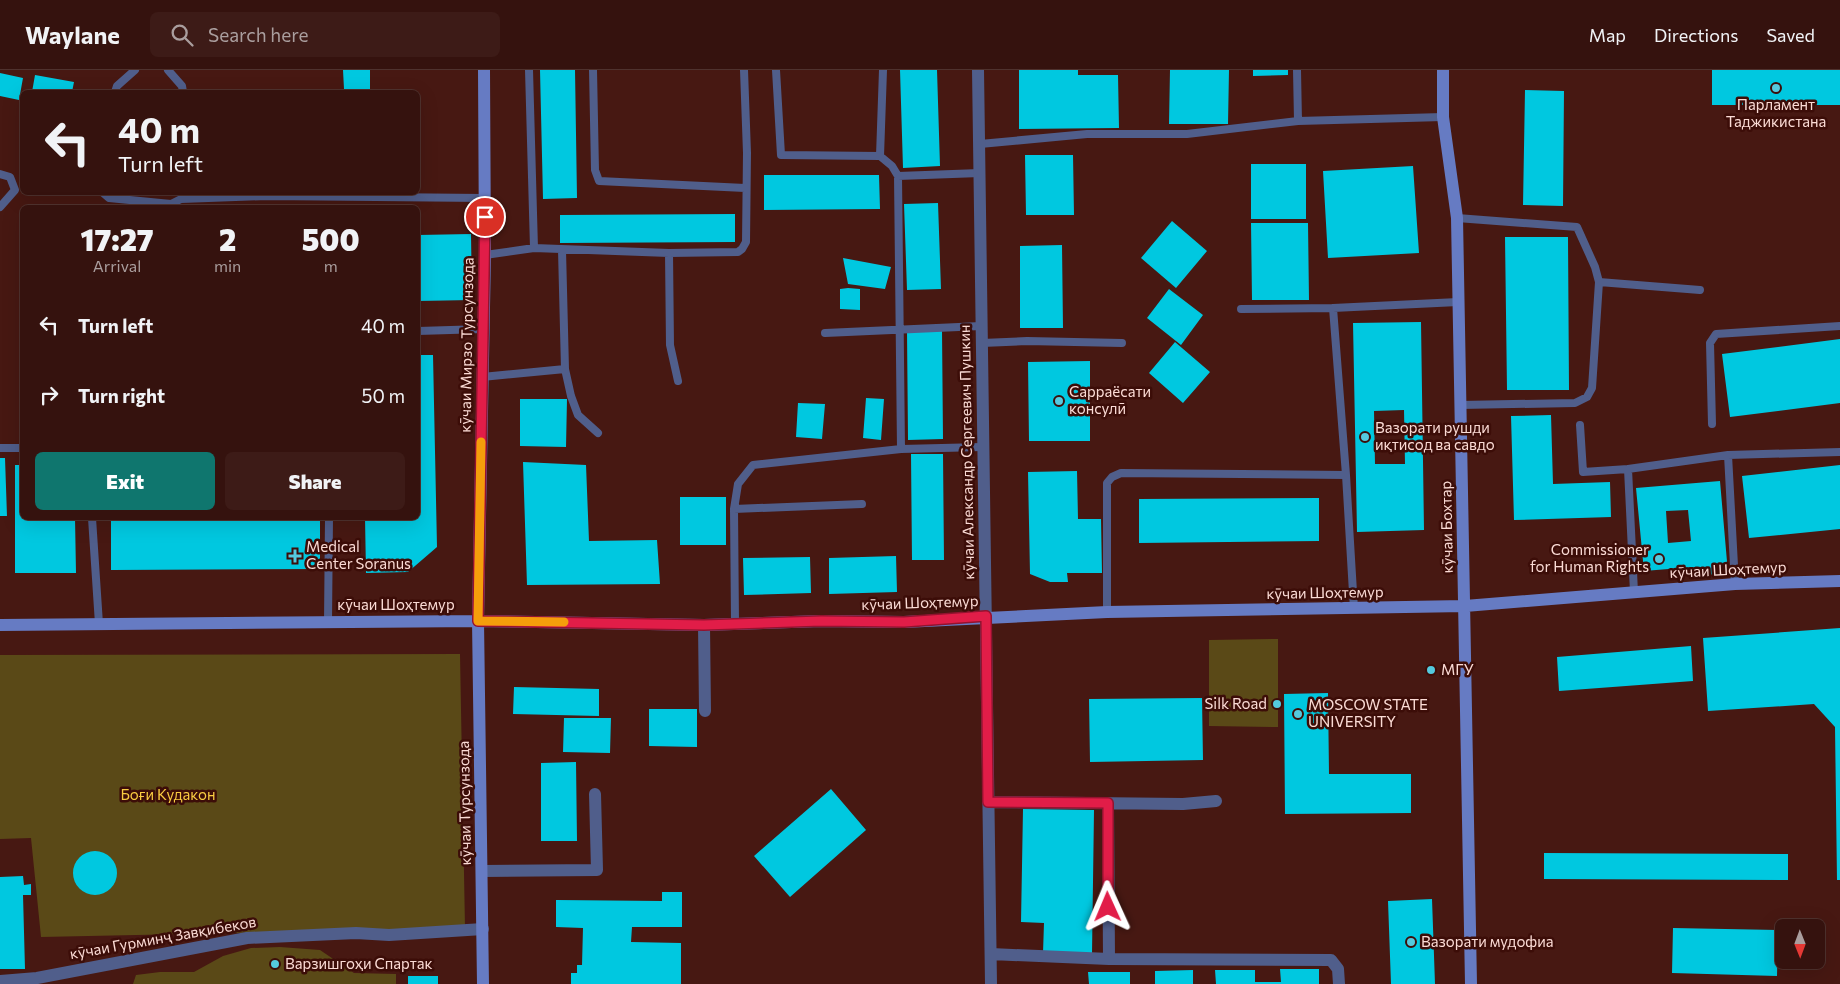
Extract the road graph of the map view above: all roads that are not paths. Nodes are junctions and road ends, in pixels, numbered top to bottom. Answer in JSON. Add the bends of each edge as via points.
{"nodes":[{"id":1,"x":135,"y":70,"type":"edge"},
{"id":2,"x":168,"y":70,"type":"edge"},
{"id":3,"x":484,"y":70,"type":"edge"},
{"id":4,"x":529,"y":70,"type":"edge"},
{"id":5,"x":593,"y":70,"type":"edge"},
{"id":6,"x":744,"y":70,"type":"edge"},
{"id":7,"x":776,"y":70,"type":"edge"},
{"id":8,"x":883,"y":70,"type":"edge"},
{"id":9,"x":978,"y":70,"type":"edge"},
{"id":10,"x":1297,"y":70,"type":"edge"},
{"id":11,"x":1443,"y":70,"type":"edge"},
{"id":12,"x":116,"y":90,"type":"edge"},
{"id":13,"x":183,"y":90,"type":"edge"},
{"id":14,"x":1443,"y":117,"type":"junction"},
{"id":15,"x":1298,"y":121,"type":"junction"},
{"id":16,"x":980,"y":144,"type":"junction"},
{"id":17,"x":880,"y":156,"type":"junction"},
{"id":18,"x":980,"y":173,"type":"junction"},
{"id":19,"x":0,"y":174,"type":"edge"},
{"id":20,"x":898,"y":176,"type":"junction"},
{"id":21,"x":745,"y":188,"type":"junction"},
{"id":22,"x":106,"y":195,"type":"edge"},
{"id":23,"x":181,"y":196,"type":"edge"},
{"id":24,"x":485,"y":198,"type":"junction"},
{"id":25,"x":162,"y":205,"type":"edge"},
{"id":26,"x":171,"y":205,"type":"edge"},
{"id":27,"x":0,"y":206,"type":"edge"},
{"id":28,"x":1458,"y":218,"type":"junction"},
{"id":29,"x":534,"y":248,"type":"junction"},
{"id":30,"x":562,"y":250,"type":"junction"},
{"id":31,"x":669,"y":253,"type":"junction"},
{"id":32,"x":485,"y":255,"type":"junction"},
{"id":33,"x":1598,"y":282,"type":"junction"},
{"id":34,"x":1700,"y":290,"type":"dead end"},
{"id":35,"x":1458,"y":302,"type":"junction"},
{"id":36,"x":1333,"y":308,"type":"junction"},
{"id":37,"x":1241,"y":310,"type":"dead end"},
{"id":38,"x":981,"y":326,"type":"junction"},
{"id":39,"x":1840,"y":326,"type":"edge"},
{"id":40,"x":483,"y":329,"type":"junction"},
{"id":41,"x":899,"y":329,"type":"junction"},
{"id":42,"x":420,"y":331,"type":"edge"},
{"id":43,"x":825,"y":333,"type":"dead end"},
{"id":44,"x":1122,"y":343,"type":"dead end"},
{"id":45,"x":982,"y":344,"type":"junction"},
{"id":46,"x":565,"y":369,"type":"junction"},
{"id":47,"x":482,"y":377,"type":"junction"},
{"id":48,"x":678,"y":381,"type":"dead end"},
{"id":49,"x":1460,"y":405,"type":"junction"},
{"id":50,"x":1712,"y":424,"type":"dead end"},
{"id":51,"x":1580,"y":425,"type":"dead end"},
{"id":52,"x":598,"y":433,"type":"dead end"},
{"id":53,"x":982,"y":447,"type":"junction"},
{"id":54,"x":0,"y":448,"type":"edge"},
{"id":55,"x":20,"y":448,"type":"edge"},
{"id":56,"x":901,"y":449,"type":"junction"},
{"id":57,"x":1840,"y":452,"type":"edge"},
{"id":58,"x":1728,"y":455,"type":"junction"},
{"id":59,"x":1628,"y":469,"type":"junction"},
{"id":60,"x":1346,"y":475,"type":"junction"},
{"id":61,"x":862,"y":504,"type":"dead end"},
{"id":62,"x":734,"y":510,"type":"junction"},
{"id":63,"x":92,"y":520,"type":"edge"},
{"id":64,"x":329,"y":520,"type":"edge"},
{"id":65,"x":1840,"y":581,"type":"edge"},
{"id":66,"x":1735,"y":584,"type":"junction"},
{"id":67,"x":1634,"y":592,"type":"junction"},
{"id":68,"x":1465,"y":606,"type":"junction"},
{"id":69,"x":1354,"y":609,"type":"junction"},
{"id":70,"x":1107,"y":612,"type":"junction"},
{"id":71,"x":986,"y":616,"type":"junction"},
{"id":72,"x":478,"y":621,"type":"junction"},
{"id":73,"x":328,"y":622,"type":"junction"},
{"id":74,"x":735,"y":623,"type":"junction"},
{"id":75,"x":99,"y":624,"type":"junction"},
{"id":76,"x":0,"y":625,"type":"edge"},
{"id":77,"x":704,"y":625,"type":"junction"},
{"id":78,"x":705,"y":711,"type":"dead end"},
{"id":79,"x":595,"y":794,"type":"dead end"},
{"id":80,"x":1216,"y":800,"type":"dead end"},
{"id":81,"x":988,"y":802,"type":"junction"},
{"id":82,"x":1108,"y":803,"type":"junction"},
{"id":83,"x":482,"y":871,"type":"junction"},
{"id":84,"x":483,"y":929,"type":"junction"},
{"id":85,"x":991,"y":954,"type":"junction"},
{"id":86,"x":1109,"y":959,"type":"junction"},
{"id":87,"x":0,"y":981,"type":"edge"},
{"id":88,"x":483,"y":984,"type":"edge"},
{"id":89,"x":991,"y":984,"type":"edge"},
{"id":90,"x":1339,"y":984,"type":"edge"},
{"id":91,"x":1471,"y":984,"type":"edge"}],
"edges":[{"from":1,"to":12,"type":"lane"},
{"from":2,"to":13,"type":"lane"},
{"from":3,"to":24,"type":"main road","name":"кӯчаи Мирзо Турсунзода"},
{"from":4,"to":29,"type":"lane"},
{"from":5,"to":21,"type":"lane","via":[[595,170],[599,181]]},
{"from":6,"to":21,"type":"lane"},
{"from":7,"to":17,"type":"lane","via":[[780,155]]},
{"from":8,"to":17,"type":"lane"},
{"from":9,"to":16,"type":"street","name":"кӯчаи Александр Сергеевич Пушкин"},
{"from":10,"to":15,"type":"lane"},
{"from":11,"to":14,"type":"main road","name":"кӯчаи Бохтар"},
{"from":14,"to":15,"type":"lane"},
{"from":14,"to":28,"type":"main road","name":"кӯчаи Бохтар"},
{"from":15,"to":16,"type":"lane","via":[[1187,134],[1087,134]]},
{"from":16,"to":18,"type":"street","name":"кӯчаи Александр Сергеевич Пушкин"},
{"from":17,"to":20,"type":"lane"},
{"from":18,"to":20,"type":"lane"},
{"from":18,"to":38,"type":"street","name":"кӯчаи Александр Сергеевич Пушкин"},
{"from":19,"to":27,"type":"lane","via":[[10,177],[15,190]]},
{"from":20,"to":41,"type":"lane"},
{"from":21,"to":31,"type":"lane","via":[[746,242],[742,249],[738,252]]},
{"from":22,"to":25,"type":"lane"},
{"from":23,"to":24,"type":"lane"},
{"from":23,"to":26,"type":"lane"},
{"from":24,"to":32,"type":"main road","name":"кӯчаи Мирзо Турсунзода"},
{"from":28,"to":33,"type":"lane","via":[[1577,227],[1595,267]]},
{"from":28,"to":35,"type":"main road","name":"кӯчаи Бохтар"},
{"from":29,"to":30,"type":"lane"},
{"from":29,"to":32,"type":"lane"},
{"from":30,"to":31,"type":"lane"},
{"from":30,"to":46,"type":"lane"},
{"from":31,"to":48,"type":"lane","via":[[670,344]]},
{"from":32,"to":40,"type":"main road","name":"кӯчаи Мирзо Турсунзода"},
{"from":33,"to":34,"type":"lane"},
{"from":33,"to":49,"type":"lane","via":[[1592,388],[1587,396],[1576,403]]},
{"from":35,"to":36,"type":"lane"},
{"from":35,"to":49,"type":"main road","name":"кӯчаи Бохтар"},
{"from":36,"to":37,"type":"lane"},
{"from":36,"to":60,"type":"lane"},
{"from":38,"to":41,"type":"lane"},
{"from":38,"to":45,"type":"street","name":"кӯчаи Александр Сергеевич Пушкин"},
{"from":39,"to":50,"type":"lane","via":[[1716,334],[1710,343]]},
{"from":40,"to":42,"type":"lane"},
{"from":40,"to":47,"type":"main road","name":"кӯчаи Мирзо Турсунзода"},
{"from":41,"to":43,"type":"lane"},
{"from":41,"to":56,"type":"lane"},
{"from":44,"to":45,"type":"lane","via":[[1027,341]]},
{"from":45,"to":53,"type":"street","name":"кӯчаи Александр Сергеевич Пушкин"},
{"from":46,"to":47,"type":"lane"},
{"from":46,"to":52,"type":"lane","via":[[570,396],[578,415]]},
{"from":47,"to":72,"type":"main road","name":"кӯчаи Мирзо Турсунзода"},
{"from":49,"to":68,"type":"main road","name":"кӯчаи Бохтар"},
{"from":51,"to":59,"type":"lane","via":[[1583,472]]},
{"from":53,"to":56,"type":"lane"},
{"from":53,"to":71,"type":"street","name":"кӯчаи Александр Сергеевич Пушкин"},
{"from":54,"to":55,"type":"lane"},
{"from":56,"to":62,"type":"lane","via":[[753,465],[738,484]]},
{"from":57,"to":58,"type":"lane"},
{"from":58,"to":59,"type":"lane"},
{"from":58,"to":66,"type":"lane"},
{"from":59,"to":67,"type":"lane"},
{"from":60,"to":69,"type":"lane"},
{"from":60,"to":70,"type":"lane","via":[[1206,472],[1121,473],[1112,477],[1106,483]]},
{"from":61,"to":62,"type":"lane"},
{"from":62,"to":74,"type":"lane"},
{"from":63,"to":75,"type":"lane"},
{"from":64,"to":73,"type":"lane"},
{"from":65,"to":66,"type":"main road","name":"кӯчаи Шоҳтемур"},
{"from":66,"to":67,"type":"main road","name":"кӯчаи Шоҳтемур"},
{"from":67,"to":68,"type":"main road","name":"кӯчаи Шоҳтемур"},
{"from":68,"to":69,"type":"main road","name":"кӯчаи Шоҳтемур"},
{"from":68,"to":91,"type":"main road","name":"кӯчаи Бохтар"},
{"from":69,"to":70,"type":"main road","name":"кӯчаи Шоҳтемур"},
{"from":70,"to":71,"type":"main road","name":"кӯчаи Шоҳтемур"},
{"from":71,"to":74,"type":"main road","name":"кӯчаи Шоҳтемур","via":[[904,622]]},
{"from":71,"to":81,"type":"street","name":"кӯчаи Александр Сергеевич Пушкин"},
{"from":72,"to":73,"type":"main road","name":"кӯчаи Шоҳтемур"},
{"from":72,"to":77,"type":"main road","name":"кӯчаи Шоҳтемур"},
{"from":72,"to":83,"type":"main road","name":"кӯчаи Турсунзода"},
{"from":73,"to":75,"type":"main road","name":"кӯчаи Шоҳтемур"},
{"from":74,"to":77,"type":"main road","name":"кӯчаи Шоҳтемур"},
{"from":75,"to":76,"type":"main road","name":"кӯчаи Шоҳтемур"},
{"from":77,"to":78,"type":"street"},
{"from":79,"to":83,"type":"street","via":[[597,870]]},
{"from":80,"to":82,"type":"street","via":[[1183,804]]},
{"from":81,"to":82,"type":"street"},
{"from":81,"to":85,"type":"street","name":"кӯчаи Александр Сергеевич Пушкин"},
{"from":82,"to":86,"type":"street"},
{"from":83,"to":84,"type":"main road","name":"кӯчаи Турсунзода"},
{"from":84,"to":87,"type":"street","name":"кӯчаи Гурминҷ Завқибеков","via":[[389,936],[356,933],[247,938],[37,978]]},
{"from":84,"to":88,"type":"main road","name":"кӯчаи Турсунзода"},
{"from":85,"to":86,"type":"street"},
{"from":85,"to":89,"type":"street","name":"кӯчаи Александр Сергеевич Пушкин"},
{"from":86,"to":90,"type":"street","via":[[1331,960],[1338,969]]}]}
